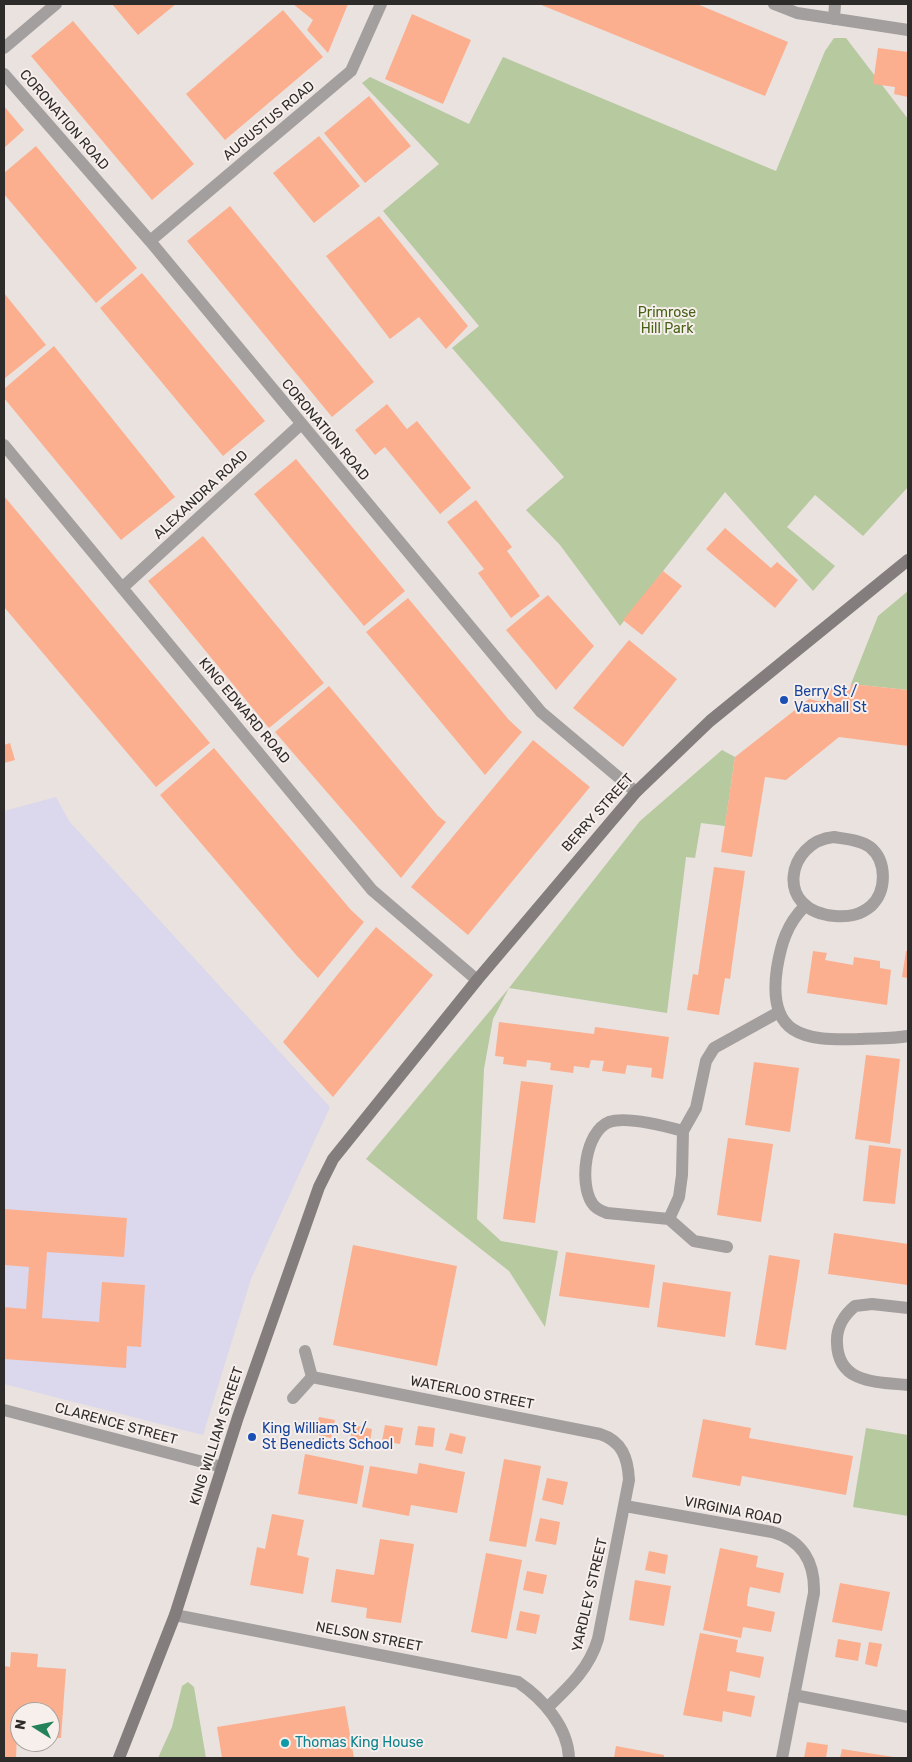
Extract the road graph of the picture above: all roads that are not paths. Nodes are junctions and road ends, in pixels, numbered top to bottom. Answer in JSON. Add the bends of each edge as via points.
{"nodes":[{"id":1,"x":56,"y":4,"type":"edge"},
{"id":2,"x":380,"y":4,"type":"edge"},
{"id":3,"x":774,"y":4,"type":"edge"},
{"id":4,"x":835,"y":4,"type":"edge"},
{"id":5,"x":834,"y":19,"type":"junction"},
{"id":6,"x":908,"y":30,"type":"edge"},
{"id":7,"x":4,"y":48,"type":"edge"},
{"id":8,"x":4,"y":74,"type":"edge"},
{"id":9,"x":150,"y":241,"type":"junction"},
{"id":10,"x":300,"y":425,"type":"junction"},
{"id":11,"x":4,"y":445,"type":"edge"},
{"id":12,"x":908,"y":560,"type":"edge"},
{"id":13,"x":122,"y":588,"type":"junction"},
{"id":14,"x":636,"y":792,"type":"junction"},
{"id":15,"x":804,"y":907,"type":"junction"},
{"id":16,"x":477,"y":980,"type":"junction"},
{"id":17,"x":779,"y":1012,"type":"junction"},
{"id":18,"x":908,"y":1036,"type":"edge"},
{"id":19,"x":355,"y":1130,"type":"joint"},
{"id":20,"x":682,"y":1131,"type":"junction"},
{"id":21,"x":669,"y":1219,"type":"junction"},
{"id":22,"x":727,"y":1247,"type":"dead end"},
{"id":23,"x":908,"y":1308,"type":"edge"},
{"id":24,"x":305,"y":1351,"type":"dead end"},
{"id":25,"x":312,"y":1377,"type":"junction"},
{"id":26,"x":908,"y":1386,"type":"edge"},
{"id":27,"x":293,"y":1398,"type":"dead end"},
{"id":28,"x":4,"y":1410,"type":"edge"},
{"id":29,"x":622,"y":1448,"type":"joint"},
{"id":30,"x":222,"y":1467,"type":"junction"},
{"id":31,"x":625,"y":1506,"type":"junction"},
{"id":32,"x":175,"y":1614,"type":"junction"},
{"id":33,"x":794,"y":1695,"type":"junction"},
{"id":34,"x":548,"y":1708,"type":"junction"},
{"id":35,"x":908,"y":1717,"type":"edge"},
{"id":36,"x":119,"y":1758,"type":"edge"},
{"id":37,"x":569,"y":1758,"type":"edge"},
{"id":38,"x":782,"y":1758,"type":"edge"}],
"edges":[{"from":1,"to":7,"type":"street"},
{"from":2,"to":9,"type":"street","name":"AUGUSTUS ROAD","via":[[351,71]]},
{"from":3,"to":5,"type":"street","via":[[797,13]]},
{"from":4,"to":5,"type":"street"},
{"from":5,"to":6,"type":"street"},
{"from":8,"to":9,"type":"street","name":"CORONATION ROAD"},
{"from":9,"to":10,"type":"street","name":"CORONATION ROAD"},
{"from":10,"to":13,"type":"street","name":"ALEXANDRA ROAD"},
{"from":10,"to":14,"type":"street","name":"CORONATION ROAD","via":[[541,712]]},
{"from":11,"to":13,"type":"street","name":"KING EDWARD ROAD"},
{"from":12,"to":14,"type":"street","name":"BERRY STREET","via":[[710,720]]},
{"from":13,"to":16,"type":"street","name":"KING EDWARD ROAD","via":[[372,890]]},
{"from":14,"to":16,"type":"street","name":"BERRY STREET"},
{"from":15,"to":15,"type":"street","via":[[794,891],[794,873],[798,861],[813,843],[834,837],[869,846],[878,855],[884,878],[873,904],[861,913],[846,917]]},
{"from":15,"to":17,"type":"street","via":[[792,919],[779,956],[774,992]]},
{"from":16,"to":19,"type":"street","name":"BERRY STREET"},
{"from":17,"to":18,"type":"street","via":[[795,1032],[824,1040]]},
{"from":17,"to":20,"type":"street","via":[[714,1048],[706,1061],[696,1108]]},
{"from":19,"to":30,"type":"street","name":"KING WILLIAM STREET","via":[[333,1159],[318,1187]]},
{"from":20,"to":21,"type":"street","via":[[679,1197]]},
{"from":20,"to":21,"type":"street","via":[[622,1120],[608,1122],[588,1149],[587,1190],[599,1210],[607,1214]]},
{"from":21,"to":22,"type":"street","via":[[694,1241]]},
{"from":23,"to":26,"type":"street","via":[[872,1304],[855,1306],[842,1320],[836,1338],[839,1359],[849,1373],[864,1379]]},
{"from":24,"to":25,"type":"street"},
{"from":25,"to":27,"type":"street"},
{"from":25,"to":29,"type":"street","name":"WATERLOO STREET","via":[[600,1434],[608,1436]]},
{"from":28,"to":30,"type":"street","name":"CLARENCE STREET"},
{"from":29,"to":31,"type":"street","name":"YARDLEY STREET","via":[[629,1467]]},
{"from":30,"to":32,"type":"street","name":"KING WILLIAM STREET"},
{"from":31,"to":33,"type":"street","name":"VIRGINIA ROAD","via":[[772,1532],[799,1546],[813,1568],[814,1582]]},
{"from":31,"to":34,"type":"street","name":"YARDLEY STREET","via":[[595,1650],[580,1676]]},
{"from":32,"to":34,"type":"street","name":"NELSON STREET","via":[[496,1676],[518,1682],[536,1694]]},
{"from":32,"to":36,"type":"street","name":"KING WILLIAM STREET"},
{"from":33,"to":35,"type":"street"},
{"from":33,"to":38,"type":"street","name":"VIRGINIA ROAD"},
{"from":34,"to":37,"type":"street","via":[[569,1746]]}]}
